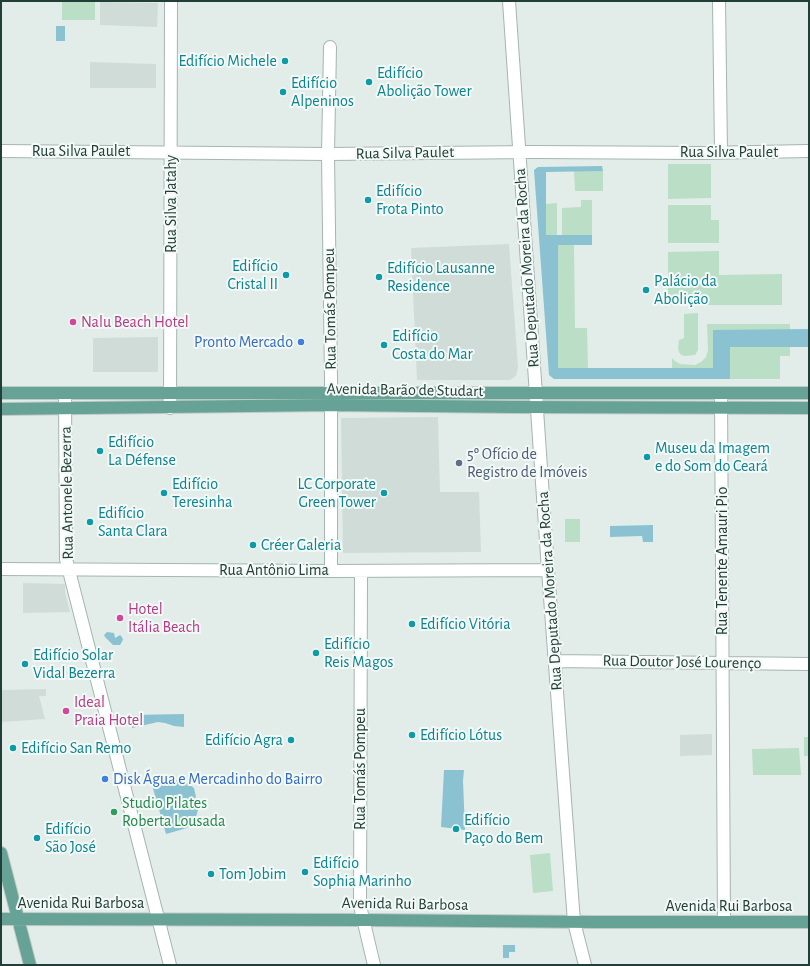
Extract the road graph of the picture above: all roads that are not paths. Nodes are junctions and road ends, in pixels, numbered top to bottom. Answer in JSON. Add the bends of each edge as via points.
{"nodes":[{"id":1,"x":171,"y":1,"type":"edge"},
{"id":2,"x":509,"y":1,"type":"edge"},
{"id":3,"x":718,"y":1,"type":"edge"},
{"id":4,"x":330,"y":47,"type":"dead end"},
{"id":5,"x":1,"y":151,"type":"edge"},
{"id":6,"x":170,"y":152,"type":"junction"},
{"id":7,"x":519,"y":152,"type":"junction"},
{"id":8,"x":722,"y":152,"type":"junction"},
{"id":9,"x":809,"y":152,"type":"edge"},
{"id":10,"x":328,"y":154,"type":"junction"},
{"id":11,"x":809,"y":392,"type":"edge"},
{"id":12,"x":1,"y":393,"type":"edge"},
{"id":13,"x":65,"y":393,"type":"junction"},
{"id":14,"x":170,"y":393,"type":"junction"},
{"id":15,"x":331,"y":393,"type":"junction"},
{"id":16,"x":721,"y":393,"type":"junction"},
{"id":17,"x":536,"y":394,"type":"junction"},
{"id":18,"x":331,"y":405,"type":"junction"},
{"id":19,"x":537,"y":407,"type":"junction"},
{"id":20,"x":722,"y":407,"type":"junction"},
{"id":21,"x":170,"y":408,"type":"junction"},
{"id":22,"x":809,"y":408,"type":"edge"},
{"id":23,"x":1,"y":409,"type":"edge"},
{"id":24,"x":65,"y":409,"type":"junction"},
{"id":25,"x":1,"y":569,"type":"edge"},
{"id":26,"x":69,"y":569,"type":"junction"},
{"id":27,"x":361,"y":570,"type":"junction"},
{"id":28,"x":548,"y":570,"type":"junction"},
{"id":29,"x":332,"y":571,"type":"junction"},
{"id":30,"x":556,"y":661,"type":"junction"},
{"id":31,"x":722,"y":664,"type":"junction"},
{"id":32,"x":809,"y":664,"type":"edge"},
{"id":33,"x":1,"y":852,"type":"edge"},
{"id":34,"x":1,"y":919,"type":"edge"},
{"id":35,"x":18,"y":919,"type":"junction"},
{"id":36,"x":158,"y":919,"type":"junction"},
{"id":37,"x":363,"y":920,"type":"junction"},
{"id":38,"x":574,"y":922,"type":"junction"},
{"id":39,"x":724,"y":922,"type":"junction"},
{"id":40,"x":809,"y":922,"type":"edge"},
{"id":41,"x":30,"y":965,"type":"edge"},
{"id":42,"x":170,"y":965,"type":"edge"},
{"id":43,"x":374,"y":965,"type":"edge"},
{"id":44,"x":585,"y":965,"type":"edge"}],
"edges":[{"from":1,"to":6,"type":"street","name":"Rua Silva Jatahy"},
{"from":2,"to":7,"type":"street","name":"Rua Deputado Moreira da Rocha"},
{"from":3,"to":8,"type":"street"},
{"from":4,"to":10,"type":"street","name":"Rua Tomás Pompeu"},
{"from":5,"to":6,"type":"street","name":"Rua Silva Paulet"},
{"from":6,"to":10,"type":"street","name":"Rua Silva Paulet"},
{"from":6,"to":14,"type":"street","name":"Rua Silva Jatahy"},
{"from":7,"to":8,"type":"street","name":"Rua Silva Paulet"},
{"from":7,"to":10,"type":"street","name":"Rua Silva Paulet"},
{"from":7,"to":17,"type":"street","name":"Rua Deputado Moreira da Rocha"},
{"from":8,"to":9,"type":"street","name":"Rua Silva Paulet"},
{"from":10,"to":15,"type":"street","name":"Rua Tomás Pompeu"},
{"from":11,"to":16,"type":"main road","name":"Avenida Barão de Studart"},
{"from":12,"to":13,"type":"main road","name":"Avenida Barão de Studart"},
{"from":13,"to":14,"type":"main road","name":"Avenida Barão de Studart"},
{"from":13,"to":24,"type":"street","name":"Rua Antonele Bezerra"},
{"from":14,"to":15,"type":"main road","name":"Avenida Barão de Studart"},
{"from":14,"to":21,"type":"street","name":"Rua Silva Jatahy"},
{"from":15,"to":17,"type":"main road","name":"Avenida Barão de Studart"},
{"from":15,"to":18,"type":"street","name":"Rua Tomás Pompeu"},
{"from":16,"to":17,"type":"main road","name":"Avenida Barão de Studart"},
{"from":16,"to":20,"type":"street","name":"Rua Tenente Amauri Pio"},
{"from":17,"to":19,"type":"street","name":"Rua Deputado Moreira da Rocha"},
{"from":18,"to":19,"type":"main road","name":"Avenida Barão de Studart"},
{"from":18,"to":21,"type":"main road","name":"Avenida Barão de Studart"},
{"from":18,"to":29,"type":"street","name":"Rua Tomás Pompeu"},
{"from":19,"to":20,"type":"main road","name":"Avenida Barão de Studart"},
{"from":19,"to":28,"type":"street","name":"Rua Deputado Moreira da Rocha"},
{"from":20,"to":22,"type":"main road","name":"Avenida Barão de Studart"},
{"from":20,"to":31,"type":"street","name":"Rua Tenente Amauri Pio"},
{"from":21,"to":24,"type":"main road","name":"Avenida Barão de Studart"},
{"from":23,"to":24,"type":"main road","name":"Avenida Barão de Studart"},
{"from":24,"to":26,"type":"street","name":"Rua Antonele Bezerra","via":[[66,555]]},
{"from":25,"to":26,"type":"street","name":"Rua Antônio Lima"},
{"from":26,"to":29,"type":"street","name":"Rua Antônio Lima"},
{"from":26,"to":36,"type":"street","name":"Rua Antonele Bezerra"},
{"from":27,"to":28,"type":"street","name":"Rua Antônio Lima"},
{"from":27,"to":29,"type":"street","name":"Rua Antônio Lima"},
{"from":27,"to":37,"type":"street","name":"Rua Tomás Pompeu","via":[[360,906]]},
{"from":28,"to":30,"type":"street","name":"Rua Deputado Moreira da Rocha"},
{"from":30,"to":31,"type":"street","name":"Rua Doutor José Lourenço"},
{"from":30,"to":38,"type":"street","name":"Rua Deputado Moreira da Rocha"},
{"from":31,"to":32,"type":"street","name":"Rua Doutor José Lourenço"},
{"from":31,"to":39,"type":"street","name":"Rua Tenente Amauri Pio"},
{"from":33,"to":35,"type":"main road"},
{"from":34,"to":35,"type":"main road","name":"Avenida Rui Barbosa"},
{"from":35,"to":36,"type":"main road","name":"Avenida Rui Barbosa"},
{"from":35,"to":41,"type":"main road"},
{"from":36,"to":37,"type":"main road","name":"Avenida Rui Barbosa"},
{"from":36,"to":42,"type":"street","name":"Rua Antonele Bezerra"},
{"from":37,"to":38,"type":"main road","name":"Avenida Rui Barbosa"},
{"from":37,"to":43,"type":"street","name":"Rua Tomás Pompeu"},
{"from":38,"to":39,"type":"main road","name":"Avenida Rui Barbosa"},
{"from":38,"to":44,"type":"street","name":"Rua Deputado Moreira da Rocha"},
{"from":39,"to":40,"type":"main road","name":"Avenida Rui Barbosa"}]}
